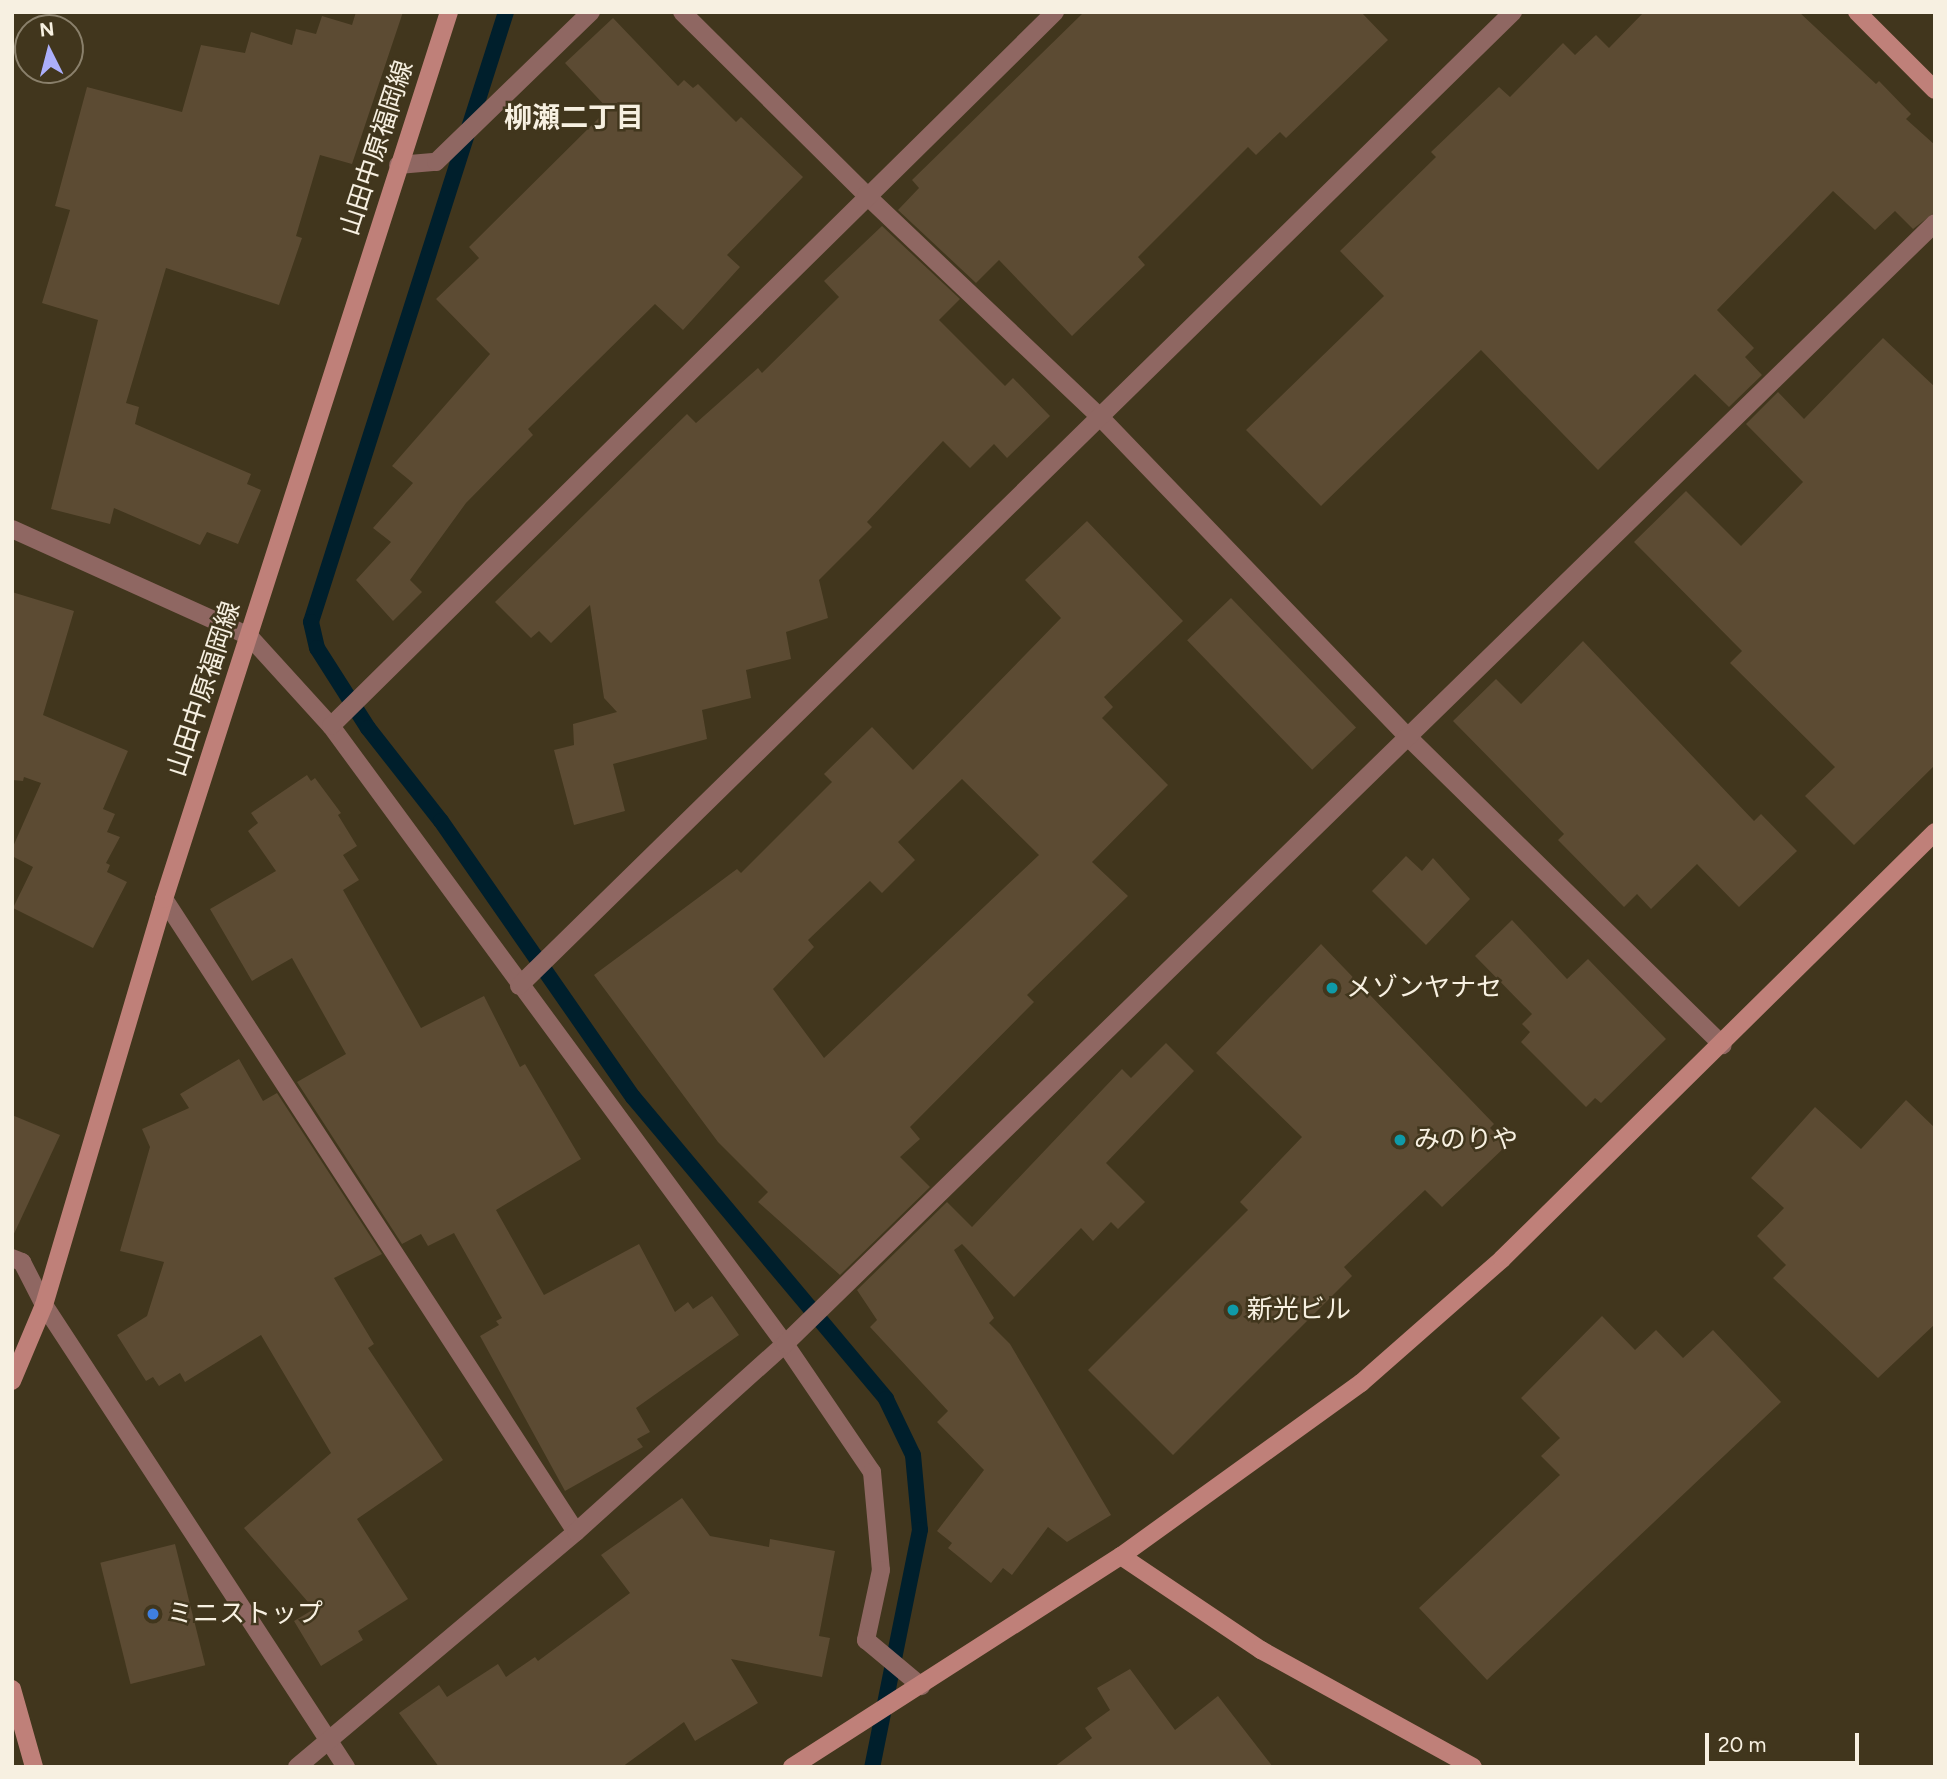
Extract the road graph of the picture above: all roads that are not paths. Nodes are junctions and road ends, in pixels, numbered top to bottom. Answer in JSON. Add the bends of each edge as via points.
{"nodes":[{"id":1,"x":449,"y":12,"type":"edge"},
{"id":2,"x":591,"y":12,"type":"edge"},
{"id":3,"x":682,"y":12,"type":"edge"},
{"id":4,"x":1055,"y":12,"type":"edge"},
{"id":5,"x":1513,"y":12,"type":"edge"},
{"id":6,"x":1857,"y":12,"type":"edge"},
{"id":7,"x":1935,"y":90,"type":"edge"},
{"id":8,"x":398,"y":165,"type":"junction"},
{"id":9,"x":866,"y":195,"type":"junction"},
{"id":10,"x":1935,"y":223,"type":"edge"},
{"id":11,"x":1100,"y":417,"type":"junction"},
{"id":12,"x":12,"y":529,"type":"edge"},
{"id":13,"x":249,"y":635,"type":"junction"},
{"id":14,"x":331,"y":726,"type":"junction"},
{"id":15,"x":1409,"y":738,"type":"junction"},
{"id":16,"x":1935,"y":832,"type":"edge"},
{"id":17,"x":164,"y":899,"type":"junction"},
{"id":18,"x":519,"y":986,"type":"junction"},
{"id":19,"x":1723,"y":1045,"type":"junction"},
{"id":20,"x":12,"y":1258,"type":"edge"},
{"id":21,"x":44,"y":1304,"type":"junction"},
{"id":22,"x":785,"y":1344,"type":"junction"},
{"id":23,"x":12,"y":1381,"type":"edge"},
{"id":24,"x":576,"y":1532,"type":"junction"},
{"id":25,"x":1121,"y":1556,"type":"junction"},
{"id":26,"x":921,"y":1686,"type":"junction"},
{"id":27,"x":12,"y":1689,"type":"edge"},
{"id":28,"x":329,"y":1740,"type":"junction"},
{"id":29,"x":34,"y":1767,"type":"edge"},
{"id":30,"x":297,"y":1767,"type":"edge"},
{"id":31,"x":346,"y":1767,"type":"edge"},
{"id":32,"x":792,"y":1767,"type":"edge"},
{"id":33,"x":1474,"y":1767,"type":"edge"}],
"edges":[{"from":1,"to":8,"type":"street","name":"山田中原福岡線"},
{"from":2,"to":8,"type":"street","via":[[436,162]]},
{"from":3,"to":9,"type":"street"},
{"from":4,"to":9,"type":"street"},
{"from":5,"to":11,"type":"street"},
{"from":6,"to":7,"type":"street"},
{"from":8,"to":13,"type":"street","name":"山田中原福岡線"},
{"from":9,"to":11,"type":"street"},
{"from":9,"to":14,"type":"street","via":[[624,441]]},
{"from":10,"to":15,"type":"street"},
{"from":11,"to":15,"type":"street"},
{"from":11,"to":18,"type":"street"},
{"from":12,"to":13,"type":"street"},
{"from":13,"to":14,"type":"street"},
{"from":13,"to":17,"type":"street","name":"山田中原福岡線"},
{"from":14,"to":18,"type":"street"},
{"from":15,"to":19,"type":"street"},
{"from":15,"to":22,"type":"street"},
{"from":16,"to":19,"type":"street"},
{"from":17,"to":21,"type":"street","name":"山田中原福岡線"},
{"from":17,"to":24,"type":"street"},
{"from":18,"to":22,"type":"street"},
{"from":19,"to":25,"type":"street","via":[[1502,1259],[1362,1383]]},
{"from":20,"to":21,"type":"street","via":[[22,1262]]},
{"from":21,"to":23,"type":"street","name":"山田中原福岡線"},
{"from":21,"to":28,"type":"street"},
{"from":22,"to":24,"type":"street"},
{"from":22,"to":26,"type":"street","via":[[872,1472],[881,1570],[866,1640]]},
{"from":24,"to":28,"type":"street"},
{"from":25,"to":26,"type":"street"},
{"from":25,"to":33,"type":"street","via":[[1261,1650]]},
{"from":26,"to":32,"type":"street"},
{"from":27,"to":29,"type":"street"},
{"from":28,"to":30,"type":"street"},
{"from":28,"to":31,"type":"street"}]}
